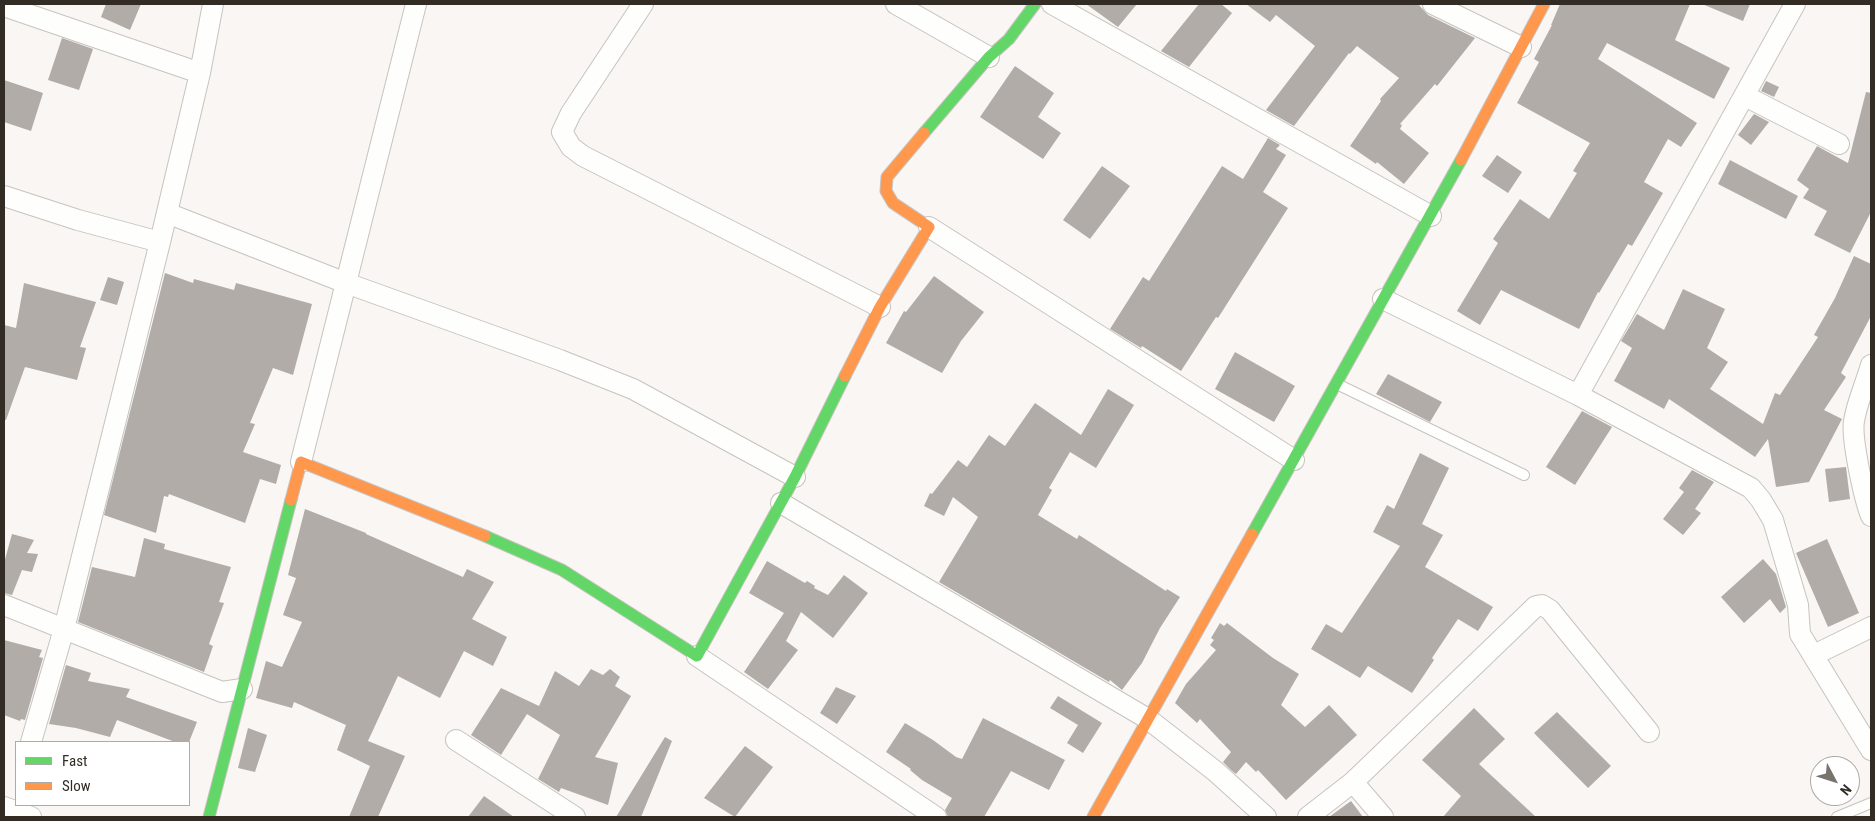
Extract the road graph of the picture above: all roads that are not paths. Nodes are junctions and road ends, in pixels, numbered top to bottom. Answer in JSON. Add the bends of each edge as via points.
{"nodes":[{"id":1,"x":213,"y":4,"type":"edge"},
{"id":2,"x":416,"y":4,"type":"edge"},
{"id":3,"x":643,"y":4,"type":"edge"},
{"id":4,"x":896,"y":4,"type":"edge"},
{"id":5,"x":1035,"y":4,"type":"edge"},
{"id":6,"x":1052,"y":4,"type":"edge"},
{"id":7,"x":1433,"y":4,"type":"edge"},
{"id":8,"x":1544,"y":4,"type":"edge"},
{"id":9,"x":1795,"y":4,"type":"edge"},
{"id":10,"x":4,"y":6,"type":"edge"},
{"id":11,"x":1521,"y":47,"type":"junction"},
{"id":12,"x":989,"y":57,"type":"junction"},
{"id":13,"x":200,"y":73,"type":"junction"},
{"id":14,"x":1745,"y":96,"type":"junction"},
{"id":15,"x":1839,"y":144,"type":"dead end"},
{"id":16,"x":4,"y":196,"type":"edge"},
{"id":17,"x":167,"y":213,"type":"junction"},
{"id":18,"x":1431,"y":216,"type":"junction"},
{"id":19,"x":929,"y":227,"type":"junction"},
{"id":20,"x":160,"y":242,"type":"junction"},
{"id":21,"x":346,"y":283,"type":"junction"},
{"id":22,"x":1383,"y":300,"type":"junction"},
{"id":23,"x":880,"y":307,"type":"junction"},
{"id":24,"x":1871,"y":365,"type":"edge"},
{"id":25,"x":1336,"y":384,"type":"junction"},
{"id":26,"x":1578,"y":395,"type":"junction"},
{"id":27,"x":1294,"y":460,"type":"junction"},
{"id":28,"x":301,"y":462,"type":"junction"},
{"id":29,"x":1524,"y":475,"type":"dead end"},
{"id":30,"x":795,"y":477,"type":"junction"},
{"id":31,"x":781,"y":503,"type":"junction"},
{"id":32,"x":1871,"y":516,"type":"edge"},
{"id":33,"x":4,"y":605,"type":"edge"},
{"id":34,"x":1871,"y":627,"type":"edge"},
{"id":35,"x":64,"y":629,"type":"junction"},
{"id":36,"x":1814,"y":655,"type":"junction"},
{"id":37,"x":697,"y":656,"type":"junction"},
{"id":38,"x":242,"y":689,"type":"junction"},
{"id":39,"x":1148,"y":719,"type":"junction"},
{"id":40,"x":1648,"y":732,"type":"dead end"},
{"id":41,"x":456,"y":740,"type":"dead end"},
{"id":42,"x":32,"y":741,"type":"edge"},
{"id":43,"x":1871,"y":750,"type":"edge"},
{"id":44,"x":1353,"y":782,"type":"junction"},
{"id":45,"x":1871,"y":803,"type":"edge"},
{"id":46,"x":11,"y":804,"type":"edge"},
{"id":47,"x":566,"y":815,"type":"edge"},
{"id":48,"x":31,"y":817,"type":"edge"},
{"id":49,"x":209,"y":817,"type":"edge"},
{"id":50,"x":936,"y":817,"type":"edge"},
{"id":51,"x":1093,"y":817,"type":"edge"},
{"id":52,"x":1266,"y":817,"type":"edge"},
{"id":53,"x":1308,"y":817,"type":"edge"},
{"id":54,"x":1383,"y":817,"type":"edge"},
{"id":55,"x":1837,"y":817,"type":"edge"}],
"edges":[{"from":1,"to":13,"type":"street"},
{"from":2,"to":21,"type":"street"},
{"from":3,"to":23,"type":"street","via":[[571,113],[562,132],[571,147]]},
{"from":4,"to":12,"type":"street"},
{"from":5,"to":12,"type":"street","via":[[1017,32]]},
{"from":6,"to":18,"type":"street"},
{"from":7,"to":11,"type":"street"},
{"from":8,"to":11,"type":"street"},
{"from":9,"to":14,"type":"street"},
{"from":10,"to":13,"type":"street"},
{"from":11,"to":18,"type":"street"},
{"from":12,"to":19,"type":"street","via":[[887,177],[886,192],[893,203]]},
{"from":13,"to":17,"type":"street"},
{"from":14,"to":15,"type":"street"},
{"from":14,"to":26,"type":"street"},
{"from":16,"to":20,"type":"street"},
{"from":17,"to":20,"type":"street"},
{"from":17,"to":21,"type":"street"},
{"from":18,"to":22,"type":"street"},
{"from":19,"to":23,"type":"street"},
{"from":19,"to":27,"type":"street"},
{"from":20,"to":35,"type":"street"},
{"from":21,"to":28,"type":"street"},
{"from":21,"to":30,"type":"street","via":[[633,389]]},
{"from":22,"to":25,"type":"street"},
{"from":22,"to":26,"type":"street"},
{"from":23,"to":30,"type":"street"},
{"from":24,"to":32,"type":"street","via":[[1853,434]]},
{"from":25,"to":27,"type":"street"},
{"from":25,"to":29,"type":"lane"},
{"from":26,"to":36,"type":"street","via":[[1751,488],[1773,520],[1798,605],[1800,634]]},
{"from":27,"to":39,"type":"street"},
{"from":28,"to":37,"type":"street","via":[[562,570]]},
{"from":28,"to":38,"type":"street"},
{"from":30,"to":31,"type":"street"},
{"from":31,"to":37,"type":"street"},
{"from":31,"to":39,"type":"street"},
{"from":33,"to":35,"type":"street"},
{"from":34,"to":36,"type":"street"},
{"from":35,"to":38,"type":"street","via":[[222,692]]},
{"from":35,"to":42,"type":"street"},
{"from":36,"to":43,"type":"street"},
{"from":37,"to":50,"type":"street"},
{"from":38,"to":49,"type":"street"},
{"from":39,"to":51,"type":"street"},
{"from":39,"to":52,"type":"street","via":[[1215,770]]},
{"from":40,"to":44,"type":"street","via":[[1550,610],[1542,605],[1536,606]]},
{"from":41,"to":47,"type":"street"},
{"from":44,"to":53,"type":"street"},
{"from":44,"to":54,"type":"street"},
{"from":45,"to":55,"type":"lane"},
{"from":46,"to":48,"type":"street"}]}
